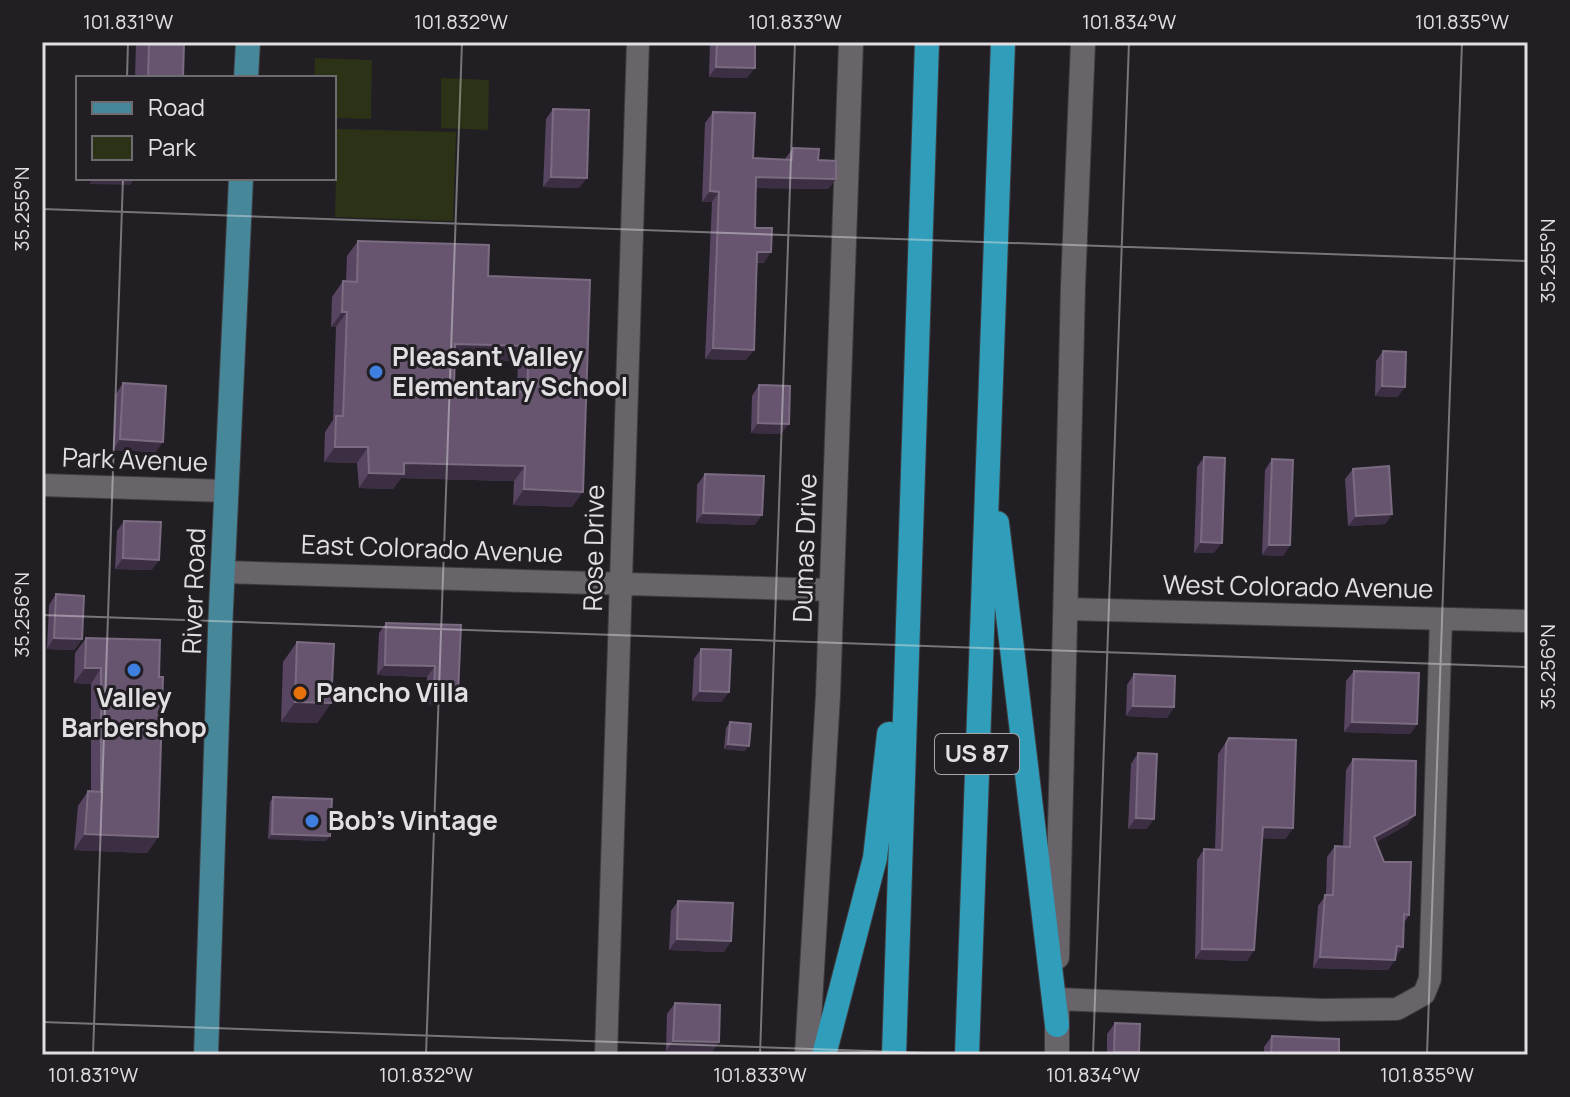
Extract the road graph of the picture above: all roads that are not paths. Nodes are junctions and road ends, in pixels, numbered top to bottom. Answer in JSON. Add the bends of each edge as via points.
{"nodes":[{"id":1,"x":248,"y":42,"type":"edge"},
{"id":2,"x":638,"y":42,"type":"edge"},
{"id":3,"x":851,"y":42,"type":"edge"},
{"id":4,"x":927,"y":42,"type":"edge"},
{"id":5,"x":1003,"y":42,"type":"edge"},
{"id":6,"x":1083,"y":42,"type":"edge"},
{"id":7,"x":246,"y":76,"type":"edge"},
{"id":8,"x":241,"y":180,"type":"edge"},
{"id":9,"x":988,"y":453,"type":"junction"},
{"id":10,"x":42,"y":485,"type":"edge"},
{"id":11,"x":226,"y":491,"type":"junction"},
{"id":12,"x":223,"y":572,"type":"junction"},
{"id":13,"x":907,"y":572,"type":"junction"},
{"id":14,"x":620,"y":584,"type":"junction"},
{"id":15,"x":831,"y":590,"type":"junction"},
{"id":16,"x":1066,"y":609,"type":"junction"},
{"id":17,"x":1441,"y":619,"type":"junction"},
{"id":18,"x":1528,"y":621,"type":"edge"},
{"id":19,"x":1057,"y":999,"type":"junction"},
{"id":20,"x":1057,"y":1025,"type":"junction"},
{"id":21,"x":206,"y":1055,"type":"edge"},
{"id":22,"x":606,"y":1055,"type":"edge"},
{"id":23,"x":807,"y":1055,"type":"edge"},
{"id":24,"x":824,"y":1055,"type":"edge"},
{"id":25,"x":894,"y":1055,"type":"edge"},
{"id":26,"x":967,"y":1055,"type":"edge"},
{"id":27,"x":1057,"y":1055,"type":"edge"}],
"edges":[{"from":1,"to":7,"type":"main road"},
{"from":2,"to":14,"type":"street","name":"Rose Drive"},
{"from":3,"to":15,"type":"main road","name":"Dumas Drive"},
{"from":4,"to":13,"type":"highway","number":"US 87"},
{"from":5,"to":9,"type":"highway","number":"US 87"},
{"from":6,"to":16,"type":"main road"},
{"from":8,"to":11,"type":"main road","name":"River Road"},
{"from":9,"to":20,"type":"highway"},
{"from":9,"to":26,"type":"highway","number":"US 87"},
{"from":10,"to":11,"type":"street","name":"Park Avenue"},
{"from":11,"to":12,"type":"main road","name":"River Road"},
{"from":12,"to":14,"type":"street","name":"East Colorado Avenue"},
{"from":12,"to":21,"type":"main road","name":"River Road"},
{"from":13,"to":24,"type":"highway","via":[[875,858]]},
{"from":13,"to":25,"type":"highway","number":"US 87"},
{"from":14,"to":15,"type":"street","name":"East Colorado Avenue"},
{"from":14,"to":22,"type":"street","name":"Rose Drive"},
{"from":15,"to":23,"type":"main road","name":"Dumas Drive"},
{"from":16,"to":17,"type":"street","name":"West Colorado Avenue"},
{"from":16,"to":19,"type":"main road"},
{"from":17,"to":18,"type":"street","name":"West Colorado Avenue"},
{"from":17,"to":19,"type":"street","via":[[1430,979],[1424,994],[1397,1009]]},
{"from":19,"to":20,"type":"main road"},
{"from":20,"to":27,"type":"main road"}]}
